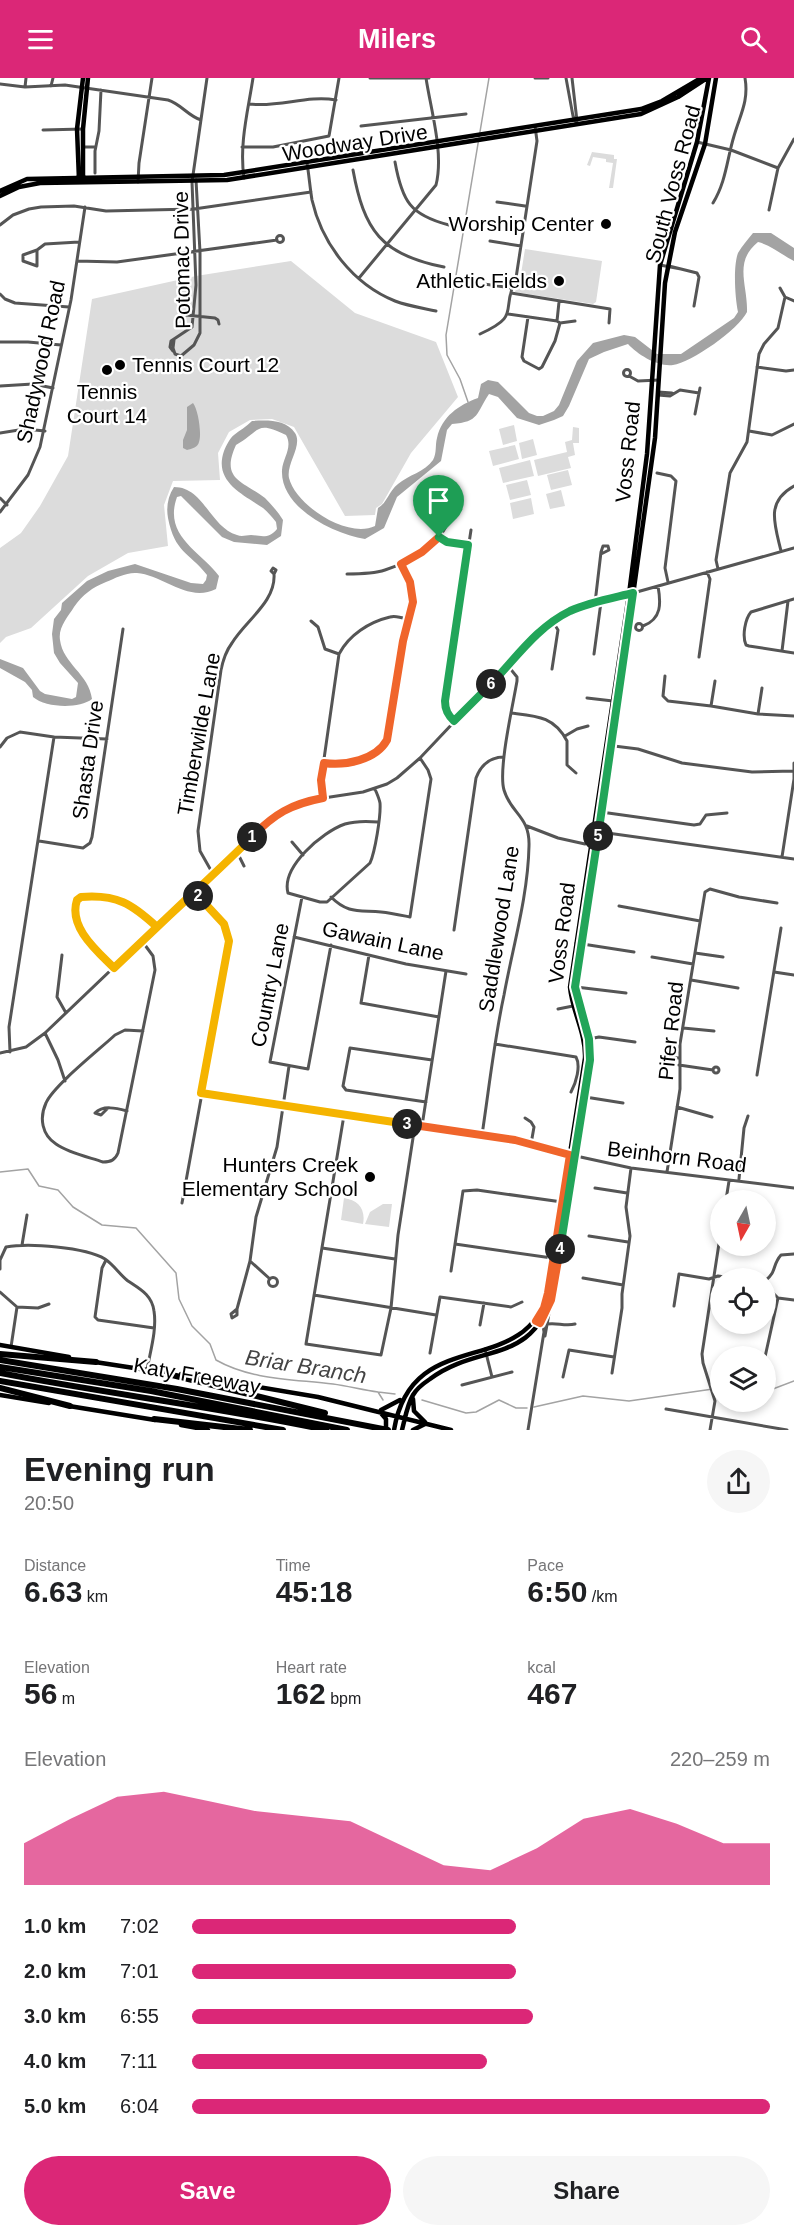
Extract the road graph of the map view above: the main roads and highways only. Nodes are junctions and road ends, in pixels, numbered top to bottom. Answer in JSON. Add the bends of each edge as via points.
{"nodes":[{"id":1,"x":83,"y":78,"type":"edge"},
{"id":2,"x":88,"y":78,"type":"edge"},
{"id":3,"x":694,"y":78,"type":"edge"},
{"id":4,"x":701,"y":78,"type":"edge"},
{"id":5,"x":708,"y":78,"type":"edge"},
{"id":6,"x":716,"y":78,"type":"edge"},
{"id":7,"x":686,"y":86,"type":"junction"},
{"id":8,"x":84,"y":88,"type":"junction"},
{"id":9,"x":653,"y":107,"type":"junction"},
{"id":10,"x":576,"y":121,"type":"junction"},
{"id":11,"x":535,"y":128,"type":"junction"},
{"id":12,"x":80,"y":129,"type":"junction"},
{"id":13,"x":81,"y":179,"type":"junction"},
{"id":14,"x":40,"y":181,"type":"junction"},
{"id":15,"x":682,"y":190,"type":"junction"},
{"id":16,"x":0,"y":191,"type":"edge"},
{"id":17,"x":689,"y":192,"type":"junction"},
{"id":18,"x":0,"y":196,"type":"edge"},
{"id":19,"x":663,"y":308,"type":"junction"},
{"id":20,"x":656,"y":312,"type":"junction"},
{"id":21,"x":652,"y":370,"type":"joint"},
{"id":22,"x":659,"y":370,"type":"joint"},
{"id":23,"x":653,"y":423,"type":"junction"},
{"id":24,"x":573,"y":979,"type":"junction"},
{"id":25,"x":586,"y":1040,"type":"junction"},
{"id":26,"x":556,"y":1259,"type":"junction"},
{"id":27,"x":539,"y":1323,"type":"junction"},
{"id":28,"x":0,"y":1345,"type":"edge"},
{"id":29,"x":0,"y":1354,"type":"edge"},
{"id":30,"x":0,"y":1360,"type":"edge"},
{"id":31,"x":96,"y":1362,"type":"junction"},
{"id":32,"x":440,"y":1364,"type":"junction"},
{"id":33,"x":0,"y":1367,"type":"edge"},
{"id":34,"x":444,"y":1369,"type":"junction"},
{"id":35,"x":160,"y":1372,"type":"junction"},
{"id":36,"x":0,"y":1373,"type":"edge"},
{"id":37,"x":0,"y":1381,"type":"edge"},
{"id":38,"x":0,"y":1388,"type":"edge"},
{"id":39,"x":414,"y":1393,"type":"junction"},
{"id":40,"x":0,"y":1395,"type":"edge"},
{"id":41,"x":403,"y":1398,"type":"junction"},
{"id":42,"x":70,"y":1406,"type":"junction"},
{"id":43,"x":379,"y":1411,"type":"junction"},
{"id":44,"x":396,"y":1415,"type":"junction"},
{"id":45,"x":405,"y":1418,"type":"junction"},
{"id":46,"x":154,"y":1419,"type":"junction"},
{"id":47,"x":351,"y":1422,"type":"junction"},
{"id":48,"x":427,"y":1423,"type":"junction"},
{"id":49,"x":208,"y":1430,"type":"edge"},
{"id":50,"x":250,"y":1430,"type":"edge"},
{"id":51,"x":283,"y":1430,"type":"edge"},
{"id":52,"x":326,"y":1430,"type":"edge"},
{"id":53,"x":346,"y":1430,"type":"edge"},
{"id":54,"x":387,"y":1430,"type":"edge"},
{"id":55,"x":394,"y":1430,"type":"edge"},
{"id":56,"x":402,"y":1430,"type":"edge"},
{"id":57,"x":413,"y":1430,"type":"edge"},
{"id":58,"x":451,"y":1430,"type":"edge"}],
"edges":[{"from":1,"to":8,"type":"main road"},
{"from":2,"to":8,"type":"main road"},
{"from":3,"to":7,"type":"main road"},
{"from":4,"to":7,"type":"main road","name":"Woodway Drive"},
{"from":5,"to":9,"type":"main road","name":"Woodway Drive"},
{"from":5,"to":15,"type":"main road","name":"South Voss Road","via":[[697,142]]},
{"from":6,"to":17,"type":"main road","name":"South Voss Road","via":[[705,144]]},
{"from":7,"to":9,"type":"main road","name":"Woodway Drive"},
{"from":8,"to":12,"type":"main road"},
{"from":9,"to":10,"type":"main road","name":"Woodway Drive"},
{"from":10,"to":11,"type":"main road","name":"Woodway Drive"},
{"from":10,"to":11,"type":"main road","name":"Woodway Drive"},
{"from":11,"to":13,"type":"main road","name":"Woodway Drive","via":[[243,175],[194,180]]},
{"from":12,"to":13,"type":"main road"},
{"from":12,"to":13,"type":"main road"},
{"from":13,"to":14,"type":"main road","name":"Woodway Drive"},
{"from":14,"to":16,"type":"main road","name":"Woodway Drive","via":[[27,179]]},
{"from":14,"to":18,"type":"main road","name":"Woodway Drive"},
{"from":15,"to":17,"type":"main road"},
{"from":15,"to":20,"type":"main road","name":"South Voss Road","via":[[660,265]]},
{"from":17,"to":19,"type":"main road","name":"South Voss Road","via":[[675,232]]},
{"from":19,"to":20,"type":"main road"},
{"from":19,"to":22,"type":"main road","name":"South Voss Road"},
{"from":20,"to":21,"type":"main road","name":"South Voss Road"},
{"from":21,"to":23,"type":"main road","name":"Voss Road"},
{"from":22,"to":23,"type":"main road","name":"Voss Road"},
{"from":23,"to":24,"type":"main road","name":"Voss Road"},
{"from":24,"to":25,"type":"main road","name":"Voss Road"},
{"from":24,"to":25,"type":"main road","name":"Voss Road","via":[[573,1006]]},
{"from":25,"to":26,"type":"main road","name":"Voss Road","via":[[590,1060]]},
{"from":26,"to":27,"type":"main road","name":"Voss Road"},
{"from":26,"to":27,"type":"main road","name":"Voss Road","via":[[551,1300]]},
{"from":27,"to":32,"type":"main road","name":"Voss Road","via":[[508,1342]]},
{"from":27,"to":34,"type":"main road","name":"Voss Road","via":[[522,1341],[504,1350]]},
{"from":28,"to":31,"type":"main road"},
{"from":29,"to":31,"type":"highway"},
{"from":30,"to":47,"type":"highway","name":"Katy Freeway"},
{"from":31,"to":35,"type":"main road"},
{"from":32,"to":34,"type":"main road"},
{"from":32,"to":41,"type":"main road","name":"Voss Road","via":[[417,1380]]},
{"from":33,"to":53,"type":"highway","via":[[151,1391]]},
{"from":34,"to":39,"type":"main road","name":"Voss Road"},
{"from":35,"to":43,"type":"main road","via":[[318,1397]]},
{"from":35,"to":47,"type":"highway"},
{"from":36,"to":52,"type":"highway"},
{"from":37,"to":51,"type":"highway","name":"Katy Freeway"},
{"from":38,"to":42,"type":"highway"},
{"from":39,"to":45,"type":"main road"},
{"from":39,"to":48,"type":"main road","via":[[414,1411]]},
{"from":40,"to":42,"type":"main road"},
{"from":41,"to":43,"type":"main road"},
{"from":41,"to":44,"type":"main road","name":"Voss Road"},
{"from":42,"to":46,"type":"main road"},
{"from":43,"to":44,"type":"main road"},
{"from":43,"to":54,"type":"main road","via":[[386,1419]]},
{"from":44,"to":45,"type":"main road"},
{"from":44,"to":55,"type":"main road","name":"Voss Road"},
{"from":45,"to":48,"type":"main road"},
{"from":45,"to":56,"type":"main road"},
{"from":46,"to":49,"type":"main road"},
{"from":46,"to":50,"type":"highway"},
{"from":47,"to":54,"type":"highway","name":"Katy Freeway"},
{"from":48,"to":57,"type":"main road"},
{"from":48,"to":58,"type":"main road"}]}
